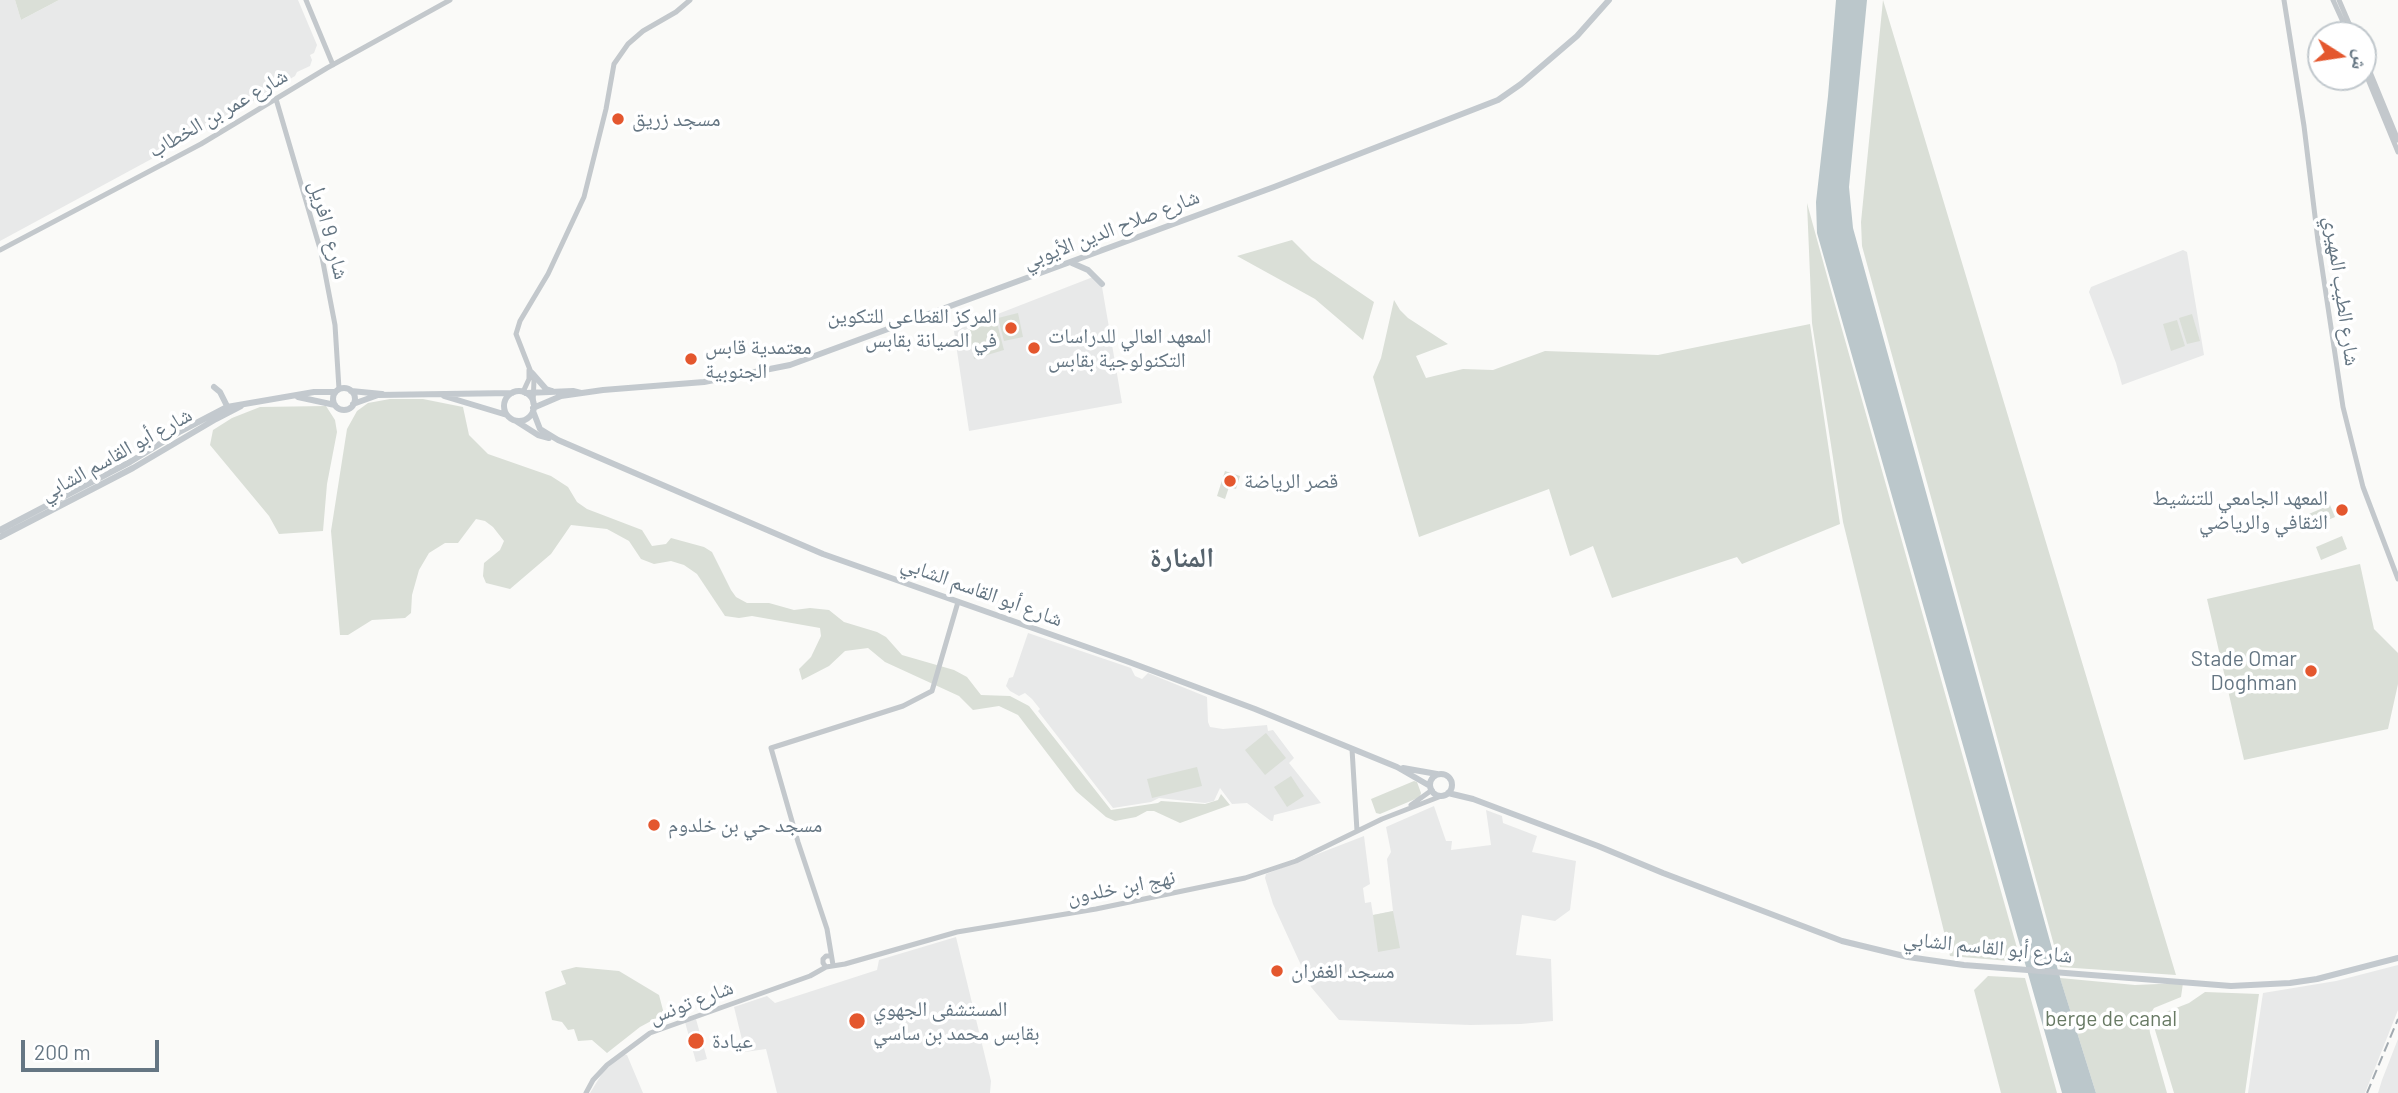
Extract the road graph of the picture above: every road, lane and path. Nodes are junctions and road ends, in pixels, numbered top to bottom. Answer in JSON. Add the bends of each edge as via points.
{"nodes":[{"id":1,"x":306,"y":0,"type":"edge"},
{"id":2,"x":450,"y":0,"type":"edge"},
{"id":3,"x":690,"y":0,"type":"edge"},
{"id":4,"x":1609,"y":0,"type":"edge"},
{"id":5,"x":2284,"y":0,"type":"edge"},
{"id":6,"x":2333,"y":0,"type":"edge"},
{"id":7,"x":2339,"y":0,"type":"edge"},
{"id":8,"x":2344,"y":21,"type":"edge"},
{"id":9,"x":2347,"y":21,"type":"edge"},
{"id":10,"x":333,"y":65,"type":"junction"},
{"id":11,"x":2377,"y":89,"type":"edge"},
{"id":12,"x":2373,"y":91,"type":"edge"},
{"id":13,"x":276,"y":99,"type":"junction"},
{"id":14,"x":2398,"y":140,"type":"edge"},
{"id":15,"x":2398,"y":152,"type":"edge"},
{"id":16,"x":0,"y":250,"type":"edge"},
{"id":17,"x":1072,"y":263,"type":"junction"},
{"id":18,"x":1102,"y":284,"type":"dead end"},
{"id":19,"x":528,"y":364,"type":"junction"},
{"id":20,"x":532,"y":373,"type":"junction"},
{"id":21,"x":343,"y":390,"type":"junction"},
{"id":22,"x":554,"y":392,"type":"junction"},
{"id":23,"x":512,"y":393,"type":"junction"},
{"id":24,"x":524,"y":393,"type":"junction"},
{"id":25,"x":583,"y":393,"type":"junction"},
{"id":26,"x":431,"y":394,"type":"junction"},
{"id":27,"x":535,"y":394,"type":"junction"},
{"id":28,"x":387,"y":395,"type":"junction"},
{"id":29,"x":460,"y":395,"type":"junction"},
{"id":30,"x":289,"y":397,"type":"junction"},
{"id":31,"x":353,"y":404,"type":"junction"},
{"id":32,"x":335,"y":405,"type":"junction"},
{"id":33,"x":477,"y":405,"type":"junction"},
{"id":34,"x":533,"y":408,"type":"junction"},
{"id":35,"x":228,"y":410,"type":"junction"},
{"id":36,"x":507,"y":415,"type":"junction"},
{"id":37,"x":516,"y":421,"type":"junction"},
{"id":38,"x":558,"y":440,"type":"junction"},
{"id":39,"x":0,"y":530,"type":"edge"},
{"id":40,"x":0,"y":537,"type":"edge"},
{"id":41,"x":2398,"y":579,"type":"edge"},
{"id":42,"x":958,"y":602,"type":"junction"},
{"id":43,"x":1352,"y":749,"type":"junction"},
{"id":44,"x":1397,"y":767,"type":"junction"},
{"id":45,"x":1438,"y":774,"type":"junction"},
{"id":46,"x":1452,"y":784,"type":"junction"},
{"id":47,"x":1431,"y":788,"type":"junction"},
{"id":48,"x":1446,"y":794,"type":"junction"},
{"id":49,"x":1472,"y":799,"type":"junction"},
{"id":50,"x":1406,"y":809,"type":"junction"},
{"id":51,"x":1357,"y":831,"type":"junction"},
{"id":52,"x":831,"y":956,"type":"junction"},
{"id":53,"x":2398,"y":958,"type":"edge"},
{"id":54,"x":829,"y":966,"type":"junction"},
{"id":55,"x":586,"y":1093,"type":"edge"}],
"edges":[{"from":1,"to":10,"type":"street"},
{"from":2,"to":10,"type":"street","name":"شارع عمر بن الخطاب"},
{"from":3,"to":19,"type":"street","via":[[643,31],[614,64],[584,197],[516,334]]},
{"from":4,"to":17,"type":"main road","name":"شارع صلاح الدين الأيوبي","via":[[1571,41],[1498,100]]},
{"from":5,"to":41,"type":"street","name":"شارع الطيب المهيري","via":[[2343,407],[2367,500]]},
{"from":6,"to":8,"type":"street"},
{"from":7,"to":9,"type":"street"},
{"from":10,"to":13,"type":"street","name":"شارع عمر بن الخطاب"},
{"from":11,"to":14,"type":"street"},
{"from":12,"to":15,"type":"street"},
{"from":13,"to":16,"type":"street","name":"شارع عمر بن الخطاب","via":[[201,145]]},
{"from":13,"to":21,"type":"street","name":"شارع 9 افريل","via":[[321,251]]},
{"from":17,"to":18,"type":"main road"},
{"from":17,"to":25,"type":"main road","name":"شارع صلاح الدين الأيوبي","via":[[790,366],[704,382]]},
{"from":19,"to":20,"type":"street"},
{"from":19,"to":24,"type":"street"},
{"from":20,"to":22,"type":"main road"},
{"from":20,"to":27,"type":"street"},
{"from":21,"to":28,"type":"main road","name":"شارع أبو القاسم الشابي"},
{"from":21,"to":30,"type":"main road","name":"شارع أبو القاسم الشابي"},
{"from":21,"to":31,"type":"main road","via":[[354,398]]},
{"from":21,"to":32,"type":"main road","via":[[333,400]]},
{"from":22,"to":25,"type":"main road","name":"شارع صلاح الدين الأيوبي"},
{"from":22,"to":27,"type":"main road","name":"شارع صلاح الدين الأيوبي"},
{"from":23,"to":24,"type":"main road"},
{"from":23,"to":29,"type":"main road","name":"شارع أبو القاسم الشابي"},
{"from":23,"to":36,"type":"main road","via":[[505,403]]},
{"from":24,"to":27,"type":"main road","name":"شارع صلاح الدين الأيوبي"},
{"from":24,"to":34,"type":"main road"},
{"from":25,"to":34,"type":"main road","name":"شارع صلاح الدين الأيوبي","via":[[553,398]]},
{"from":26,"to":28,"type":"main road","name":"شارع أبو القاسم الشابي"},
{"from":26,"to":29,"type":"main road","name":"شارع أبو القاسم الشابي"},
{"from":26,"to":33,"type":"main road","name":"شارع أبو القاسم الشابي"},
{"from":27,"to":34,"type":"street"},
{"from":28,"to":31,"type":"main road","name":"شارع أبو القاسم الشابي"},
{"from":29,"to":33,"type":"main road"},
{"from":30,"to":32,"type":"main road","name":"شارع أبو القاسم الشابي"},
{"from":30,"to":35,"type":"main road","name":"شارع أبو القاسم الشابي"},
{"from":31,"to":32,"type":"main road","via":[[344,410]]},
{"from":33,"to":36,"type":"main road","name":"شارع أبو القاسم الشابي"},
{"from":34,"to":37,"type":"main road","via":[[526,419]]},
{"from":34,"to":38,"type":"main road","name":"شارع أبو القاسم الشابي","via":[[540,429]]},
{"from":35,"to":39,"type":"main road","name":"شارع أبو القاسم الشابي","via":[[202,419]]},
{"from":35,"to":40,"type":"main road","name":"شارع أبو القاسم الشابي","via":[[133,468]]},
{"from":36,"to":37,"type":"main road"},
{"from":37,"to":38,"type":"main road","name":"شارع أبو القاسم الشابي","via":[[538,435]]},
{"from":38,"to":42,"type":"main road","name":"شارع أبو القاسم الشابي","via":[[823,554]]},
{"from":42,"to":43,"type":"main road","name":"شارع أبو القاسم الشابي","via":[[1180,681]]},
{"from":42,"to":52,"type":"street","via":[[932,691],[903,706],[771,748],[827,929]]},
{"from":43,"to":44,"type":"main road","name":"شارع أبو القاسم الشابي"},
{"from":43,"to":51,"type":"street"},
{"from":44,"to":45,"type":"main road","name":"شارع أبو القاسم الشابي"},
{"from":44,"to":47,"type":"main road","name":"شارع أبو القاسم الشابي"},
{"from":45,"to":46,"type":"main road","via":[[1447,776]]},
{"from":45,"to":47,"type":"main road","via":[[1432,778]]},
{"from":46,"to":48,"type":"main road"},
{"from":46,"to":49,"type":"main road","name":"شارع أبو القاسم الشابي"},
{"from":47,"to":48,"type":"main road","via":[[1437,795]]},
{"from":47,"to":50,"type":"street"},
{"from":48,"to":49,"type":"main road","name":"شارع أبو القاسم الشابي"},
{"from":48,"to":50,"type":"street"},
{"from":49,"to":53,"type":"main road","name":"شارع أبو القاسم الشابي","via":[[1842,941],[1934,962],[2250,985],[2316,979]]},
{"from":50,"to":51,"type":"street","name":"نهج ابن خلدون"},
{"from":51,"to":54,"type":"street","name":"نهج ابن خلدون","via":[[1245,878],[957,932]]},
{"from":52,"to":54,"type":"street","via":[[834,961]]},
{"from":52,"to":54,"type":"street","via":[[823,959]]},
{"from":54,"to":55,"type":"street","name":"شارع تونس","via":[[650,1034],[607,1065]]}]}
